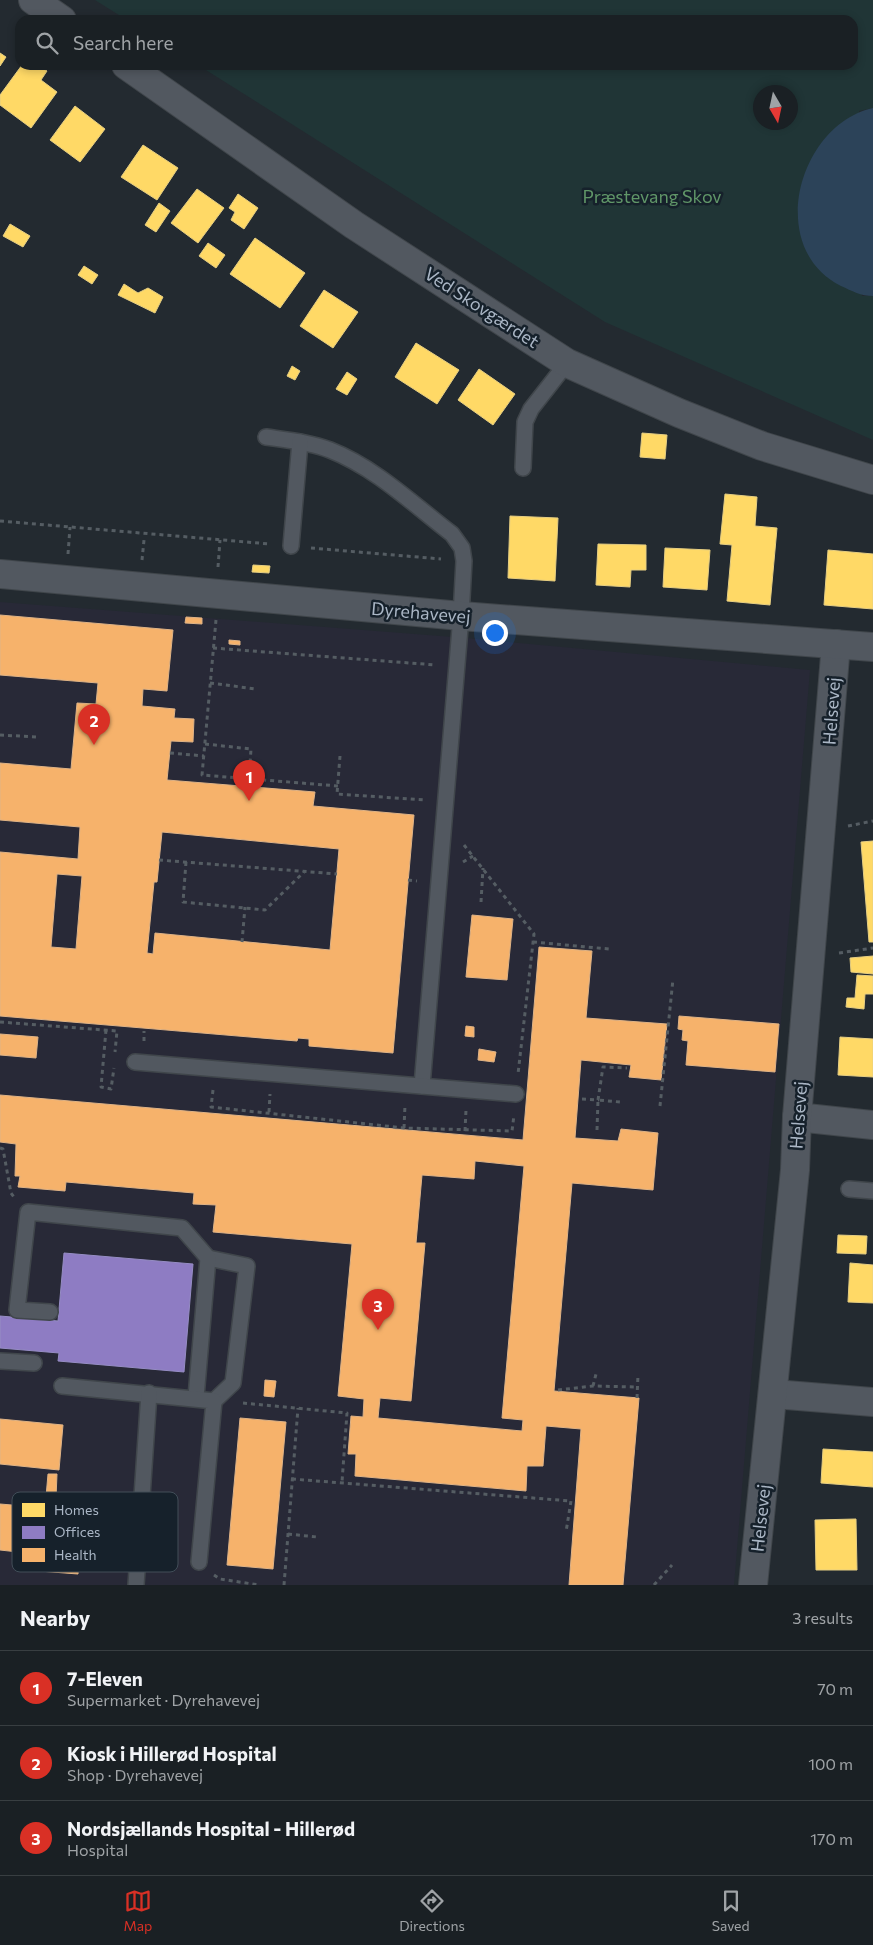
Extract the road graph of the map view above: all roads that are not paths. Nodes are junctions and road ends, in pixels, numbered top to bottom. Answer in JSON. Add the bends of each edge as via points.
{"nodes":[{"id":1,"x":34,"y":0,"type":"edge"},
{"id":2,"x":55,"y":15,"type":"edge"},
{"id":3,"x":133,"y":70,"type":"edge"},
{"id":4,"x":567,"y":362,"type":"junction"},
{"id":5,"x":266,"y":437,"type":"dead end"},
{"id":6,"x":300,"y":442,"type":"junction"},
{"id":7,"x":523,"y":468,"type":"dead end"},
{"id":8,"x":873,"y":480,"type":"edge"},
{"id":9,"x":291,"y":546,"type":"road end"},
{"id":10,"x":0,"y":574,"type":"edge"},
{"id":11,"x":461,"y":616,"type":"junction"},
{"id":12,"x":836,"y":644,"type":"junction"},
{"id":13,"x":873,"y":647,"type":"edge"},
{"id":14,"x":135,"y":1062,"type":"dead end"},
{"id":15,"x":422,"y":1086,"type":"junction"},
{"id":16,"x":516,"y":1094,"type":"dead end"},
{"id":17,"x":797,"y":1118,"type":"junction"},
{"id":18,"x":873,"y":1125,"type":"edge"},
{"id":19,"x":849,"y":1189,"type":"dead end"},
{"id":20,"x":873,"y":1191,"type":"edge"},
{"id":21,"x":208,"y":1258,"type":"junction"},
{"id":22,"x":50,"y":1312,"type":"dead end"},
{"id":23,"x":0,"y":1361,"type":"edge"},
{"id":24,"x":34,"y":1363,"type":"dead end"},
{"id":25,"x":62,"y":1386,"type":"dead end"},
{"id":26,"x":149,"y":1393,"type":"junction"},
{"id":27,"x":774,"y":1394,"type":"junction"},
{"id":28,"x":196,"y":1397,"type":"junction"},
{"id":29,"x":214,"y":1400,"type":"junction"},
{"id":30,"x":873,"y":1402,"type":"edge"},
{"id":31,"x":142,"y":1492,"type":"edge"},
{"id":32,"x":199,"y":1562,"type":"road end"},
{"id":33,"x":137,"y":1572,"type":"edge"},
{"id":34,"x":136,"y":1585,"type":"edge"},
{"id":35,"x":753,"y":1585,"type":"edge"}],
"edges":[{"from":1,"to":2,"type":"street"},
{"from":3,"to":4,"type":"street","name":"Ved Skovgærdet","via":[[354,225]]},
{"from":4,"to":7,"type":"lane","via":[[531,409],[525,422]]},
{"from":4,"to":8,"type":"street","name":"Ved Skovgærdet","via":[[679,413],[762,446]]},
{"from":5,"to":6,"type":"lane"},
{"from":6,"to":9,"type":"lane"},
{"from":6,"to":11,"type":"lane","via":[[330,450],[372,472],[452,534],[462,548],[464,561]]},
{"from":10,"to":11,"type":"street","name":"Dyrehavevej"},
{"from":11,"to":12,"type":"street","name":"Dyrehavevej"},
{"from":11,"to":15,"type":"lane"},
{"from":12,"to":13,"type":"street","name":"Dyrehavevej"},
{"from":12,"to":17,"type":"street","name":"Helsevej"},
{"from":14,"to":15,"type":"lane"},
{"from":15,"to":16,"type":"lane"},
{"from":17,"to":18,"type":"street"},
{"from":17,"to":27,"type":"street","name":"Helsevej"},
{"from":19,"to":20,"type":"lane"},
{"from":21,"to":22,"type":"lane","via":[[182,1228],[28,1212],[17,1310]]},
{"from":21,"to":28,"type":"lane"},
{"from":21,"to":29,"type":"lane","via":[[247,1266],[233,1383]]},
{"from":23,"to":24,"type":"lane"},
{"from":25,"to":26,"type":"lane"},
{"from":26,"to":28,"type":"lane"},
{"from":26,"to":31,"type":"lane"},
{"from":27,"to":30,"type":"street"},
{"from":27,"to":35,"type":"street","name":"Helsevej"},
{"from":28,"to":29,"type":"lane"},
{"from":29,"to":32,"type":"lane"},
{"from":33,"to":34,"type":"lane"}]}
